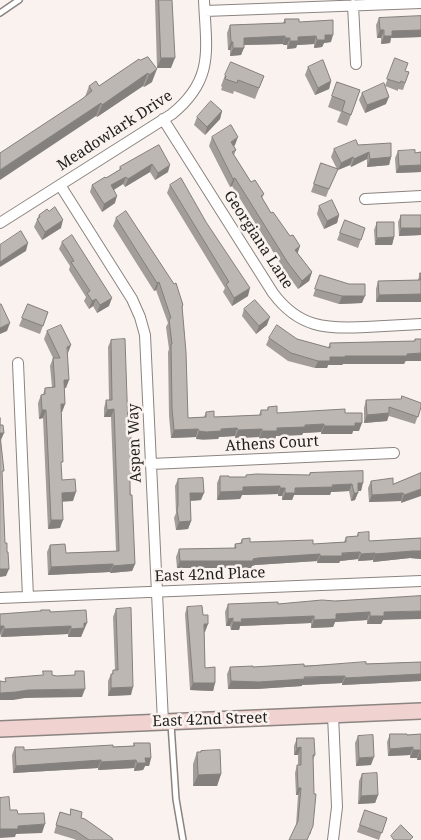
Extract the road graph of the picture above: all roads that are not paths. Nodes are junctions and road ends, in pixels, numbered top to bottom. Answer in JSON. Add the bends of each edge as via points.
{"nodes":[{"id":1,"x":18,"y":0,"type":"edge"},
{"id":2,"x":204,"y":0,"type":"edge"},
{"id":3,"x":421,"y":3,"type":"edge"},
{"id":4,"x":353,"y":5,"type":"junction"},
{"id":5,"x":205,"y":11,"type":"junction"},
{"id":6,"x":0,"y":13,"type":"edge"},
{"id":7,"x":356,"y":64,"type":"dead end"},
{"id":8,"x":163,"y":119,"type":"junction"},
{"id":9,"x":60,"y":185,"type":"junction"},
{"id":10,"x":421,"y":196,"type":"edge"},
{"id":11,"x":365,"y":199,"type":"dead end"},
{"id":12,"x":0,"y":223,"type":"edge"},
{"id":13,"x":421,"y":324,"type":"edge"},
{"id":14,"x":18,"y":364,"type":"dead end"},
{"id":15,"x":394,"y":453,"type":"dead end"},
{"id":16,"x":151,"y":464,"type":"junction"},
{"id":17,"x":421,"y":581,"type":"edge"},
{"id":18,"x":156,"y":592,"type":"junction"},
{"id":19,"x":28,"y":597,"type":"junction"},
{"id":20,"x":0,"y":598,"type":"edge"},
{"id":21,"x":421,"y":711,"type":"edge"},
{"id":22,"x":333,"y":715,"type":"junction"},
{"id":23,"x":167,"y":722,"type":"junction"},
{"id":24,"x":0,"y":729,"type":"edge"},
{"id":25,"x":183,"y":840,"type":"edge"},
{"id":26,"x":333,"y":840,"type":"edge"}],
"edges":[{"from":1,"to":6,"type":"lane"},
{"from":2,"to":5,"type":"street","name":"Meadowlark Drive"},
{"from":3,"to":4,"type":"street"},
{"from":4,"to":5,"type":"street"},
{"from":4,"to":7,"type":"street"},
{"from":5,"to":8,"type":"street","name":"Meadowlark Drive","via":[[206,53],[201,79],[183,106]]},
{"from":8,"to":9,"type":"street","name":"Meadowlark Drive"},
{"from":8,"to":13,"type":"street","name":"Georgiana Lane","via":[[273,293],[288,310],[311,324],[332,328]]},
{"from":9,"to":12,"type":"street","name":"Meadowlark Drive"},
{"from":9,"to":16,"type":"street","name":"Aspen Way","via":[[140,317],[145,340]]},
{"from":10,"to":11,"type":"street"},
{"from":14,"to":19,"type":"street"},
{"from":15,"to":16,"type":"street","name":"Athens Court"},
{"from":16,"to":18,"type":"street","name":"Aspen Way"},
{"from":17,"to":18,"type":"street","name":"East 42nd Place"},
{"from":18,"to":19,"type":"street","name":"East 42nd Place"},
{"from":18,"to":23,"type":"street","name":"Aspen Way"},
{"from":19,"to":20,"type":"street","name":"East 42nd Place"},
{"from":21,"to":22,"type":"street","name":"East 42nd Street"},
{"from":22,"to":23,"type":"street","name":"East 42nd Street"},
{"from":22,"to":26,"type":"street","via":[[337,807]]},
{"from":23,"to":24,"type":"street","name":"East 42nd Street"},
{"from":23,"to":25,"type":"lane"}]}
